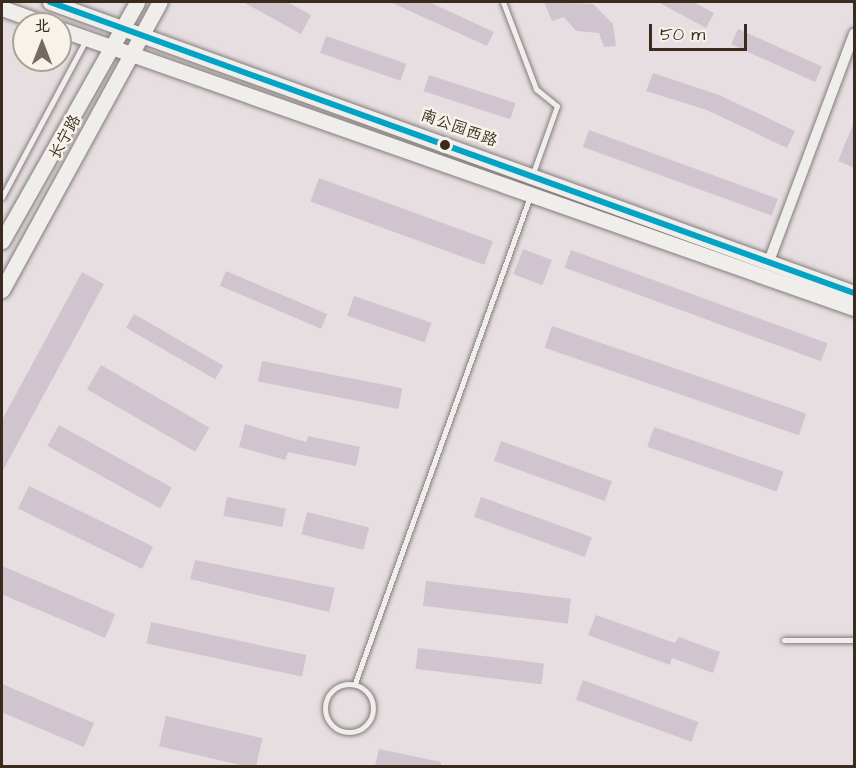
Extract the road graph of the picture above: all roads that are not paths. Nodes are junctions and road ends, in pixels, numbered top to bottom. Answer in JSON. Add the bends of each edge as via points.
{"nodes":[{"id":1,"x":50,"y":2,"type":"edge"},
{"id":2,"x":137,"y":2,"type":"edge"},
{"id":3,"x":160,"y":2,"type":"edge"},
{"id":4,"x":503,"y":2,"type":"edge"},
{"id":5,"x":123,"y":27,"type":"junction"},
{"id":6,"x":72,"y":33,"type":"edge"},
{"id":7,"x":142,"y":34,"type":"junction"},
{"id":8,"x":855,"y":34,"type":"edge"},
{"id":9,"x":87,"y":39,"type":"junction"},
{"id":10,"x":110,"y":48,"type":"junction"},
{"id":11,"x":130,"y":54,"type":"junction"},
{"id":12,"x":532,"y":173,"type":"junction"},
{"id":13,"x":531,"y":193,"type":"junction"},
{"id":14,"x":2,"y":197,"type":"edge"},
{"id":15,"x":2,"y":241,"type":"edge"},
{"id":16,"x":768,"y":264,"type":"junction"},
{"id":17,"x":2,"y":290,"type":"edge"},
{"id":18,"x":855,"y":293,"type":"edge"},
{"id":19,"x":855,"y":308,"type":"edge"},
{"id":20,"x":784,"y":640,"type":"dead end"},
{"id":21,"x":855,"y":640,"type":"edge"},
{"id":22,"x":355,"y":683,"type":"junction"}],
"edges":[{"from":1,"to":5,"type":"main road","name":"南公园西路"},
{"from":2,"to":5,"type":"main road","name":"长宁路"},
{"from":3,"to":7,"type":"main road","name":"长宁路"},
{"from":4,"to":12,"type":"lane","via":[[536,89],[557,106]]},
{"from":5,"to":7,"type":"main road","name":"南公园西路"},
{"from":5,"to":10,"type":"main road","name":"长宁路"},
{"from":6,"to":9,"type":"main road"},
{"from":7,"to":11,"type":"main road","name":"长宁路"},
{"from":7,"to":12,"type":"main road","name":"南公园西路"},
{"from":8,"to":16,"type":"street"},
{"from":9,"to":10,"type":"main road"},
{"from":9,"to":14,"type":"lane"},
{"from":10,"to":11,"type":"main road"},
{"from":10,"to":15,"type":"main road","name":"长宁路"},
{"from":11,"to":13,"type":"main road"},
{"from":11,"to":17,"type":"main road","name":"长宁路"},
{"from":12,"to":16,"type":"main road","name":"南公园西路"},
{"from":13,"to":19,"type":"main road"},
{"from":13,"to":22,"type":"lane"},
{"from":16,"to":18,"type":"main road","name":"南公园西路"},
{"from":20,"to":21,"type":"lane"},
{"from":22,"to":22,"type":"lane","via":[[336,686],[324,701],[327,721],[343,732],[362,729],[374,714],[371,695]]}]}
